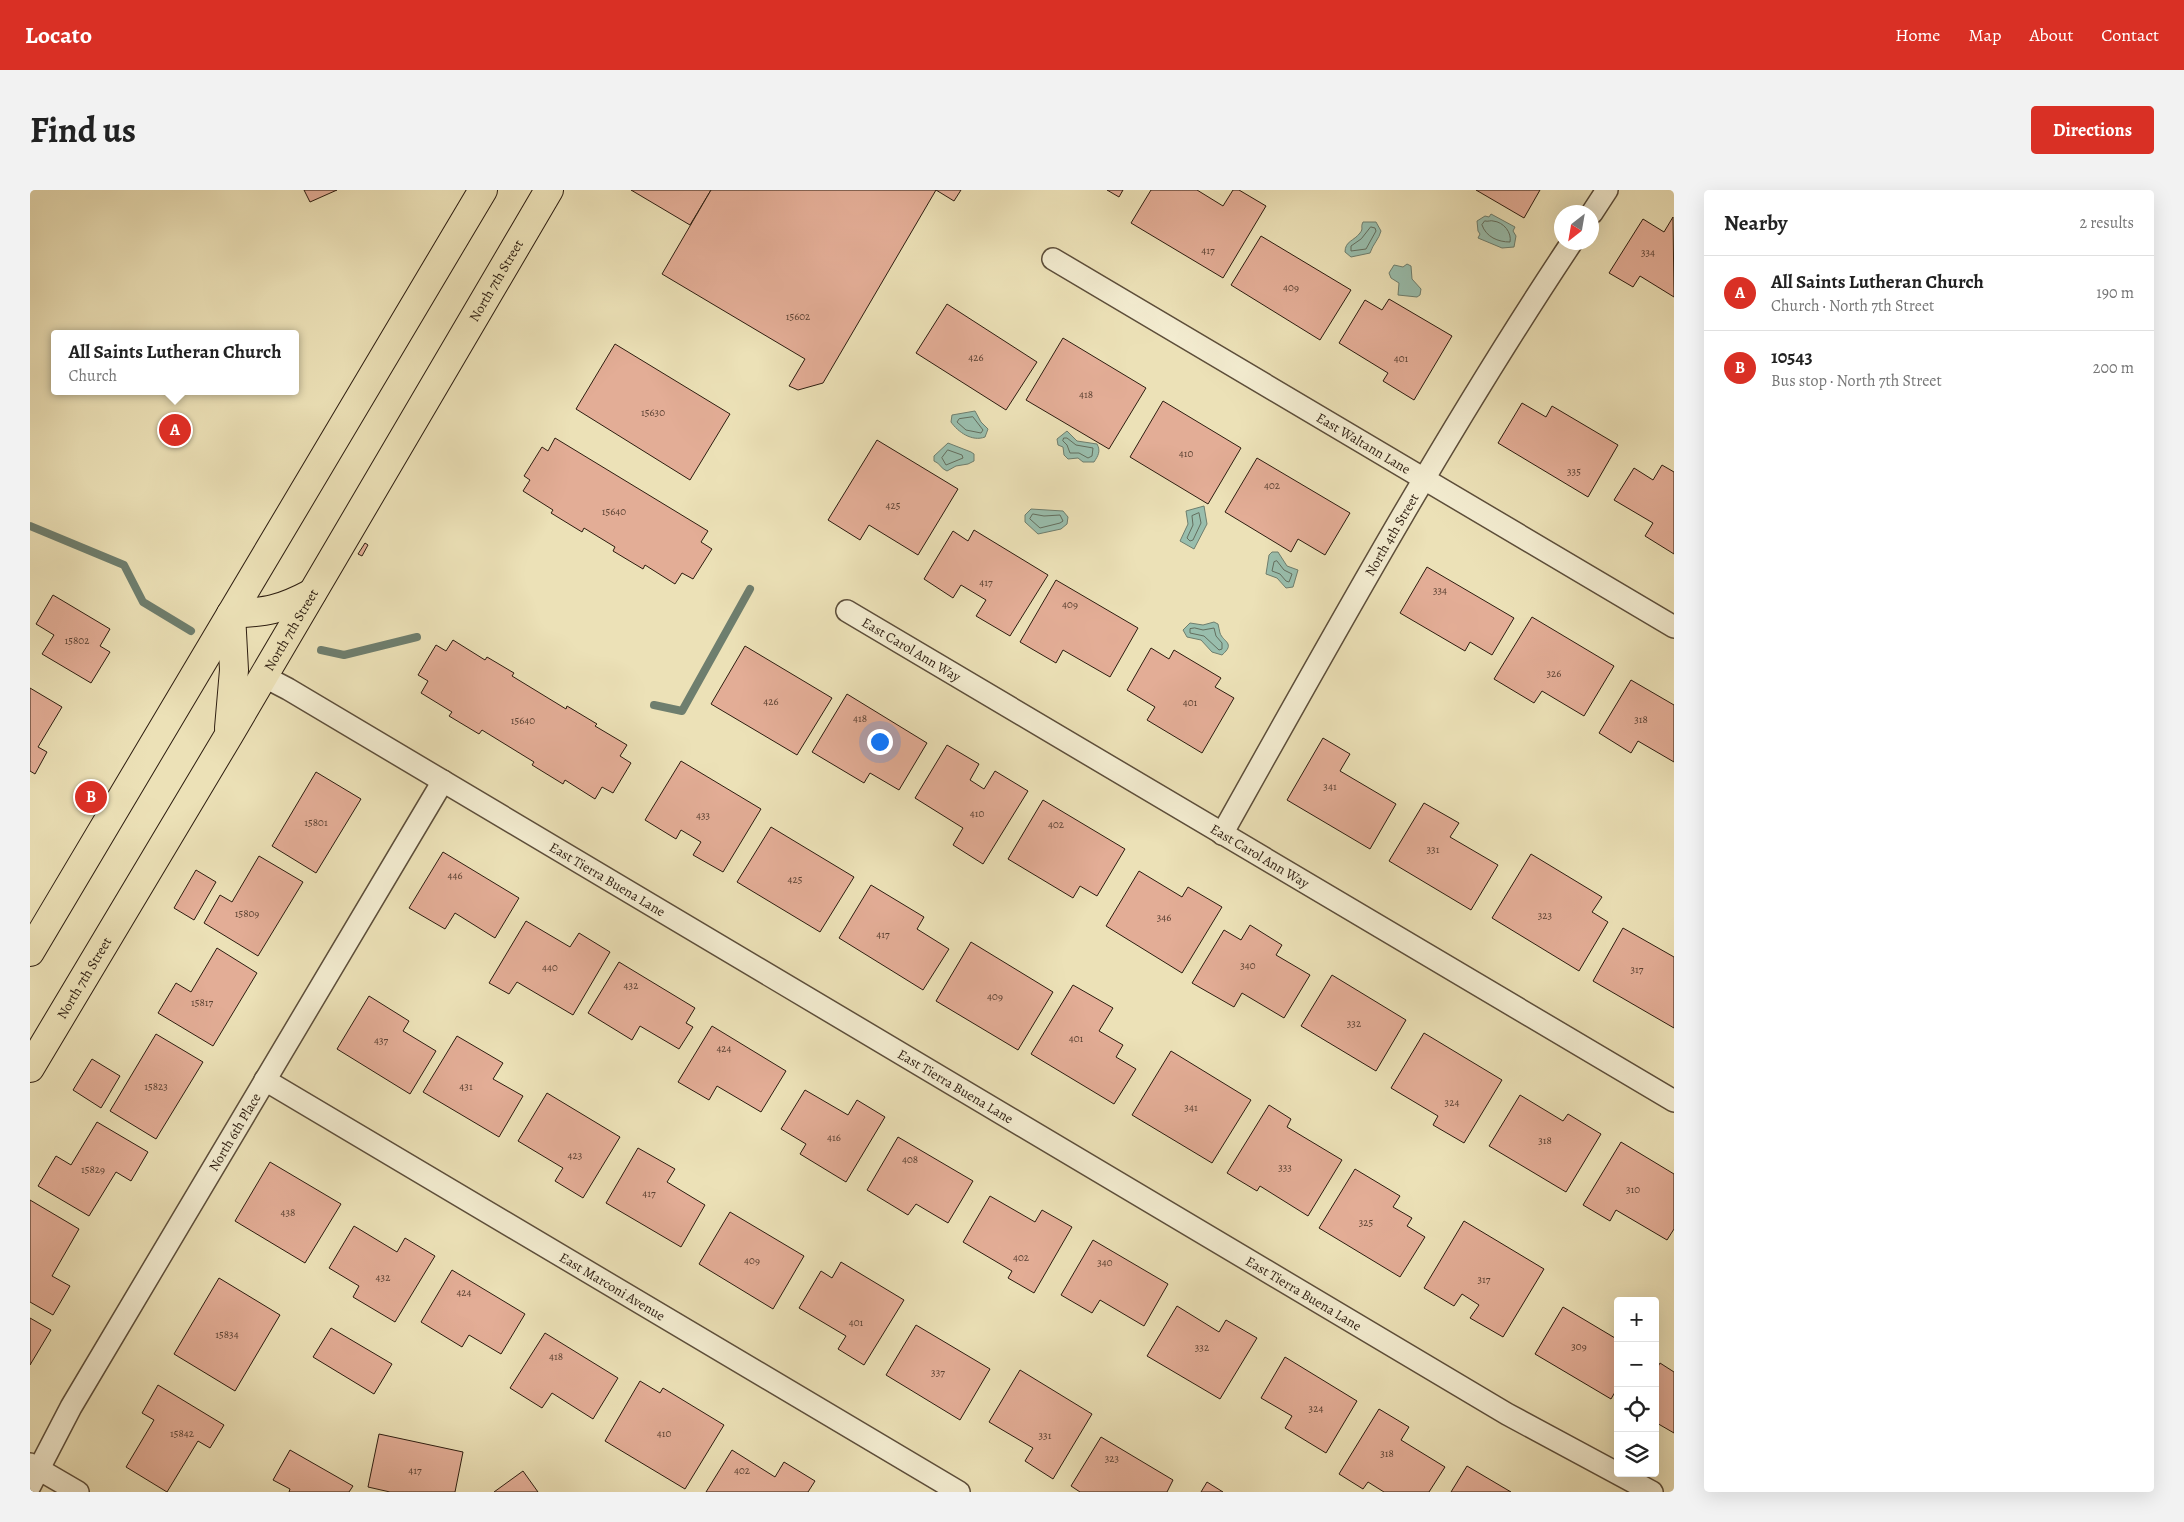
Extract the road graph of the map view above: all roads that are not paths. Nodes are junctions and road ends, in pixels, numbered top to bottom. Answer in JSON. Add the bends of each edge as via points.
{"nodes":[{"id":1,"x":483,"y":190,"type":"edge"},
{"id":2,"x":549,"y":190,"type":"edge"},
{"id":3,"x":1607,"y":190,"type":"edge"},
{"id":4,"x":1597,"y":205,"type":"edge"},
{"id":5,"x":1567,"y":250,"type":"edge"},
{"id":6,"x":1053,"y":259,"type":"dead end"},
{"id":7,"x":1424,"y":478,"type":"junction"},
{"id":8,"x":312,"y":593,"type":"junction"},
{"id":9,"x":847,"y":611,"type":"dead end"},
{"id":10,"x":232,"y":614,"type":"junction"},
{"id":11,"x":1674,"y":627,"type":"edge"},
{"id":12,"x":263,"y":676,"type":"junction"},
{"id":13,"x":229,"y":735,"type":"junction"},
{"id":14,"x":443,"y":781,"type":"junction"},
{"id":15,"x":1222,"y":834,"type":"junction"},
{"id":16,"x":30,"y":952,"type":"edge"},
{"id":17,"x":30,"y":1068,"type":"edge"},
{"id":18,"x":265,"y":1080,"type":"junction"},
{"id":19,"x":1674,"y":1101,"type":"edge"},
{"id":20,"x":33,"y":1473,"type":"edge"},
{"id":21,"x":78,"y":1492,"type":"edge"},
{"id":22,"x":959,"y":1492,"type":"edge"},
{"id":23,"x":1652,"y":1492,"type":"edge"}],
"edges":[{"from":1,"to":10,"type":"main road"},
{"from":2,"to":8,"type":"main road","name":"North 7th Street"},
{"from":3,"to":4,"type":"street"},
{"from":5,"to":7,"type":"street","name":"North 4th Street"},
{"from":6,"to":7,"type":"street","name":"East Waltann Lane"},
{"from":7,"to":11,"type":"street","name":"East Waltann Lane"},
{"from":7,"to":15,"type":"street","name":"North 4th Street"},
{"from":8,"to":10,"type":"main road","via":[[271,610]]},
{"from":8,"to":12,"type":"main road","name":"North 7th Street"},
{"from":9,"to":15,"type":"street","name":"East Carol Ann Way"},
{"from":10,"to":13,"type":"main road","via":[[234,670]]},
{"from":10,"to":16,"type":"main road"},
{"from":12,"to":13,"type":"main road","name":"North 7th Street"},
{"from":12,"to":14,"type":"street","name":"East Tierra Buena Lane"},
{"from":13,"to":17,"type":"main road","name":"North 7th Street"},
{"from":14,"to":18,"type":"street","name":"North 6th Place"},
{"from":14,"to":23,"type":"street","name":"East Tierra Buena Lane","via":[[1507,1414]]},
{"from":15,"to":19,"type":"street","name":"East Carol Ann Way"},
{"from":18,"to":20,"type":"street","name":"North 6th Place"},
{"from":18,"to":22,"type":"street","name":"East Marconi Avenue"},
{"from":20,"to":21,"type":"street"}]}
